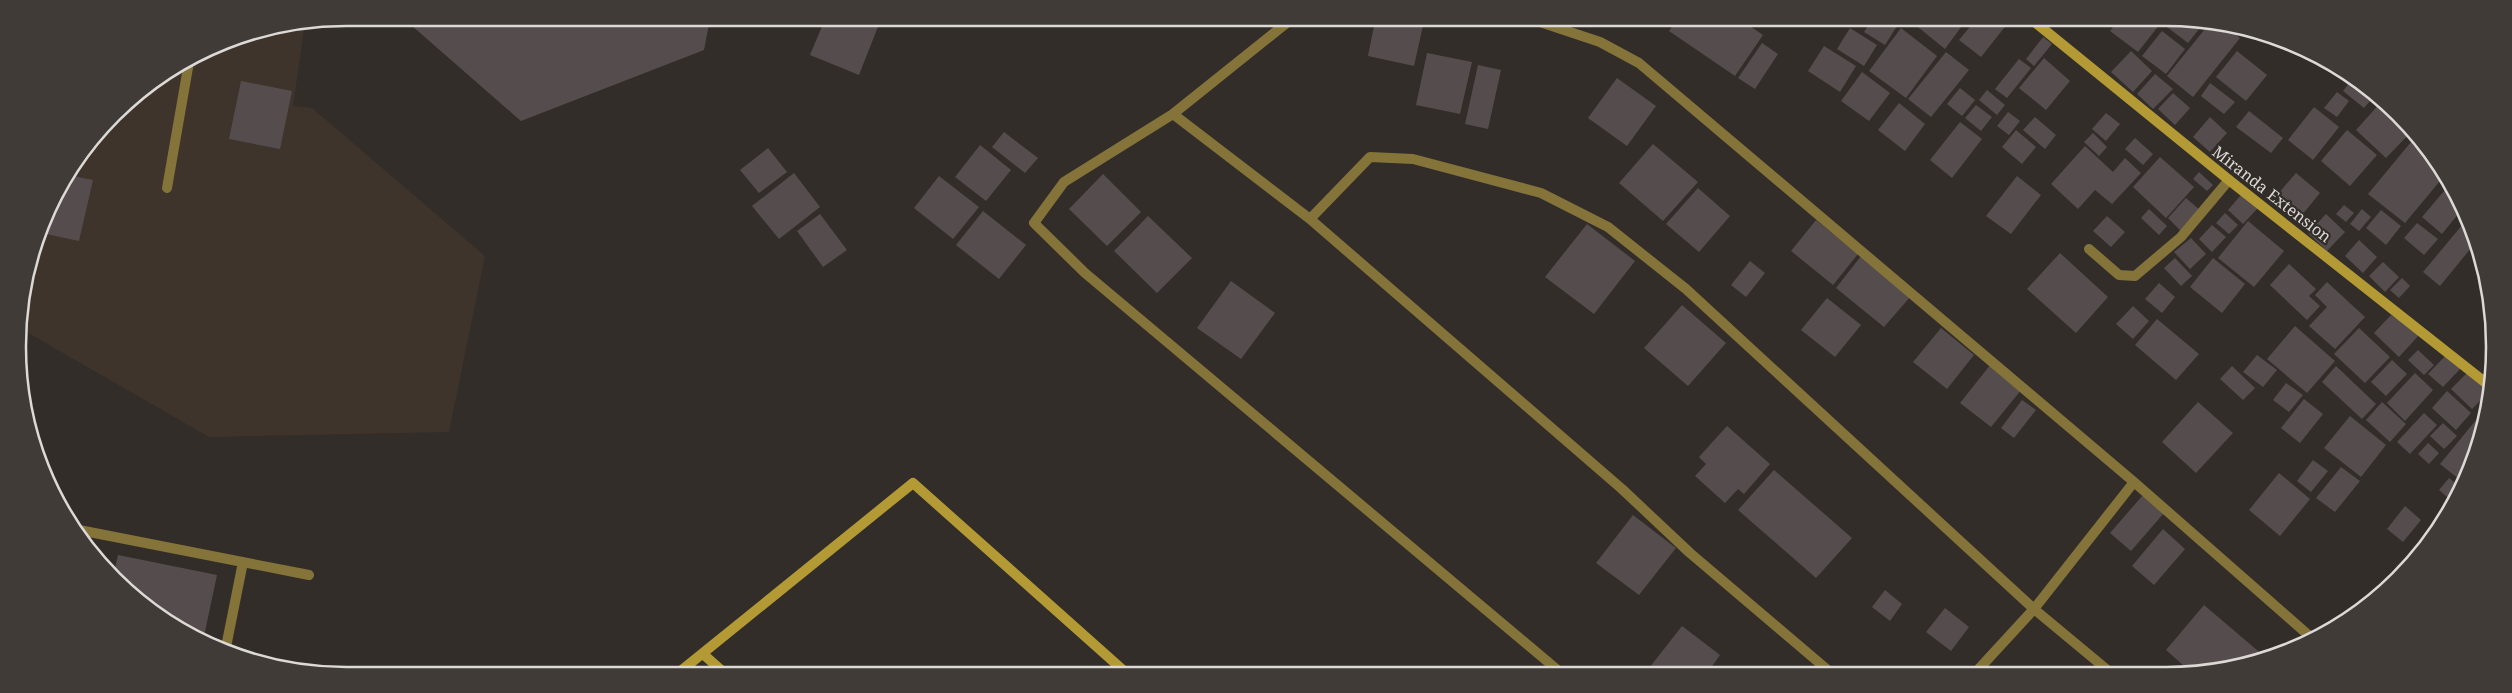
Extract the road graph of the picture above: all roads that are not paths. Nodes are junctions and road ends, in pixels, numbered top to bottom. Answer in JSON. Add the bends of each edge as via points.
{"nodes":[{"id":1,"x":1282,"y":26,"type":"edge"},
{"id":2,"x":1550,"y":26,"type":"edge"},
{"id":3,"x":2040,"y":26,"type":"edge"},
{"id":4,"x":188,"y":68,"type":"edge"},
{"id":5,"x":1173,"y":114,"type":"junction"},
{"id":6,"x":2229,"y":180,"type":"junction"},
{"id":7,"x":167,"y":188,"type":"dead end"},
{"id":8,"x":1310,"y":219,"type":"junction"},
{"id":9,"x":2089,"y":249,"type":"dead end"},
{"id":10,"x":2484,"y":381,"type":"edge"},
{"id":11,"x":2134,"y":482,"type":"junction"},
{"id":12,"x":85,"y":531,"type":"edge"},
{"id":13,"x":243,"y":562,"type":"junction"},
{"id":14,"x":309,"y":574,"type":"dead end"},
{"id":15,"x":2034,"y":609,"type":"junction"},
{"id":16,"x":2307,"y":634,"type":"edge"},
{"id":17,"x":228,"y":643,"type":"edge"},
{"id":18,"x":703,"y":654,"type":"junction"},
{"id":19,"x":686,"y":667,"type":"edge"},
{"id":20,"x":718,"y":667,"type":"edge"},
{"id":21,"x":1120,"y":667,"type":"edge"},
{"id":22,"x":1554,"y":667,"type":"edge"},
{"id":23,"x":1824,"y":667,"type":"edge"},
{"id":24,"x":1981,"y":667,"type":"edge"},
{"id":25,"x":2105,"y":667,"type":"edge"}],
"edges":[{"from":1,"to":5,"type":"street"},
{"from":2,"to":11,"type":"street","via":[[1600,42],[1639,63]]},
{"from":3,"to":6,"type":"street","name":"Miranda Extension"},
{"from":4,"to":7,"type":"street"},
{"from":5,"to":8,"type":"street"},
{"from":5,"to":22,"type":"street","via":[[1064,182],[1034,223],[1085,273]]},
{"from":6,"to":9,"type":"street","via":[[2181,237],[2135,276],[2119,275]]},
{"from":6,"to":10,"type":"street","name":"Miranda Extension"},
{"from":8,"to":15,"type":"street","via":[[1370,157],[1413,159],[1541,194],[1608,227],[1686,289]]},
{"from":8,"to":23,"type":"street"},
{"from":11,"to":15,"type":"street"},
{"from":11,"to":16,"type":"street"},
{"from":12,"to":13,"type":"street"},
{"from":13,"to":14,"type":"street"},
{"from":13,"to":17,"type":"street"},
{"from":15,"to":24,"type":"street"},
{"from":15,"to":25,"type":"street"},
{"from":18,"to":19,"type":"street"},
{"from":18,"to":20,"type":"street"},
{"from":18,"to":21,"type":"street","via":[[913,483]]}]}
